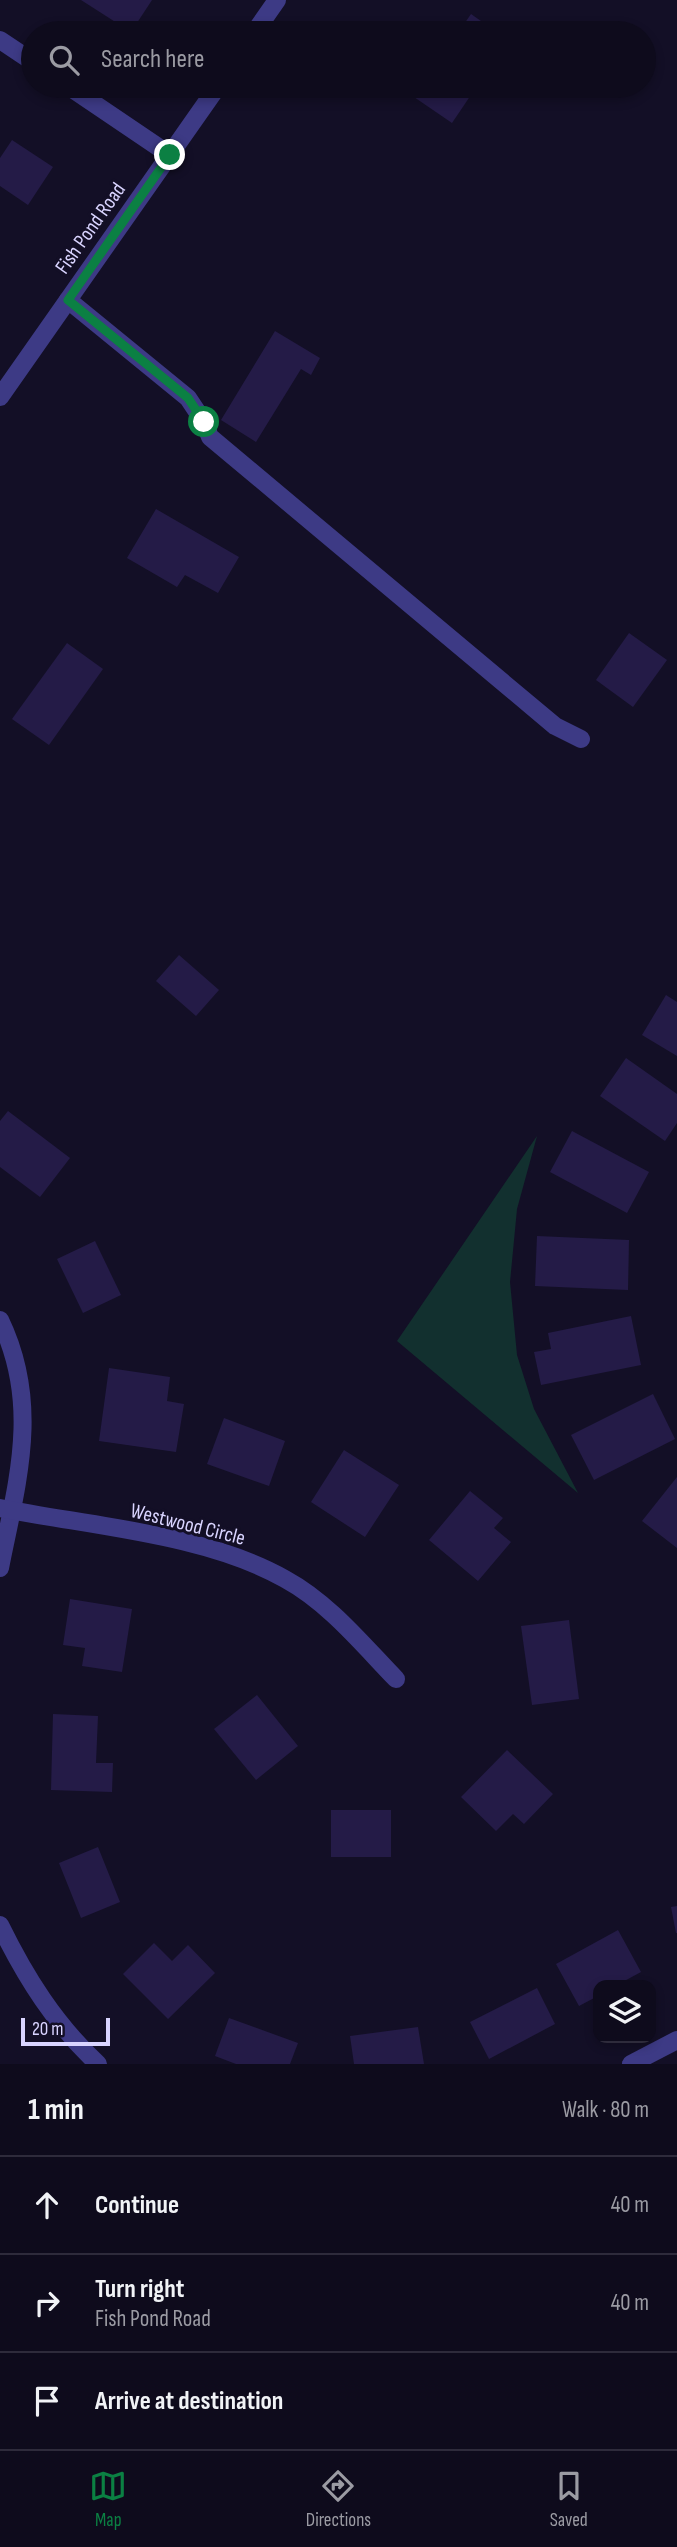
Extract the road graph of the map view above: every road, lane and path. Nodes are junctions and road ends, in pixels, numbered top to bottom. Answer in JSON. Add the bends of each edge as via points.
{"nodes":[{"id":1,"x":277,"y":0,"type":"edge"},
{"id":2,"x":262,"y":21,"type":"edge"},
{"id":3,"x":0,"y":40,"type":"edge"},
{"id":4,"x":21,"y":54,"type":"edge"},
{"id":5,"x":86,"y":98,"type":"edge"},
{"id":6,"x":210,"y":98,"type":"edge"},
{"id":7,"x":170,"y":155,"type":"junction"},
{"id":8,"x":68,"y":300,"type":"junction"},
{"id":9,"x":0,"y":397,"type":"edge"},
{"id":10,"x":582,"y":739,"type":"dead end"},
{"id":11,"x":0,"y":1320,"type":"edge"},
{"id":12,"x":6,"y":1510,"type":"edge"},
{"id":13,"x":0,"y":1569,"type":"edge"},
{"id":14,"x":396,"y":1679,"type":"dead end"},
{"id":15,"x":0,"y":1925,"type":"edge"},
{"id":16,"x":677,"y":2040,"type":"edge"},
{"id":17,"x":98,"y":2064,"type":"edge"},
{"id":18,"x":631,"y":2064,"type":"edge"}],
"edges":[{"from":1,"to":2,"type":"street"},
{"from":3,"to":4,"type":"street"},
{"from":5,"to":7,"type":"street"},
{"from":6,"to":7,"type":"street","name":"Fish Pond Road"},
{"from":7,"to":8,"type":"street","name":"Fish Pond Road"},
{"from":8,"to":9,"type":"street","name":"Fish Pond Road"},
{"from":8,"to":10,"type":"street","via":[[188,398],[210,437],[555,726]]},
{"from":11,"to":12,"type":"street","via":[[18,1368],[23,1397],[22,1456]]},
{"from":12,"to":13,"type":"street"},
{"from":12,"to":14,"type":"street","name":"Westwood Circle","via":[[178,1541],[253,1563],[317,1600]]},
{"from":15,"to":17,"type":"street","via":[[56,2021]]},
{"from":16,"to":18,"type":"street"}]}
